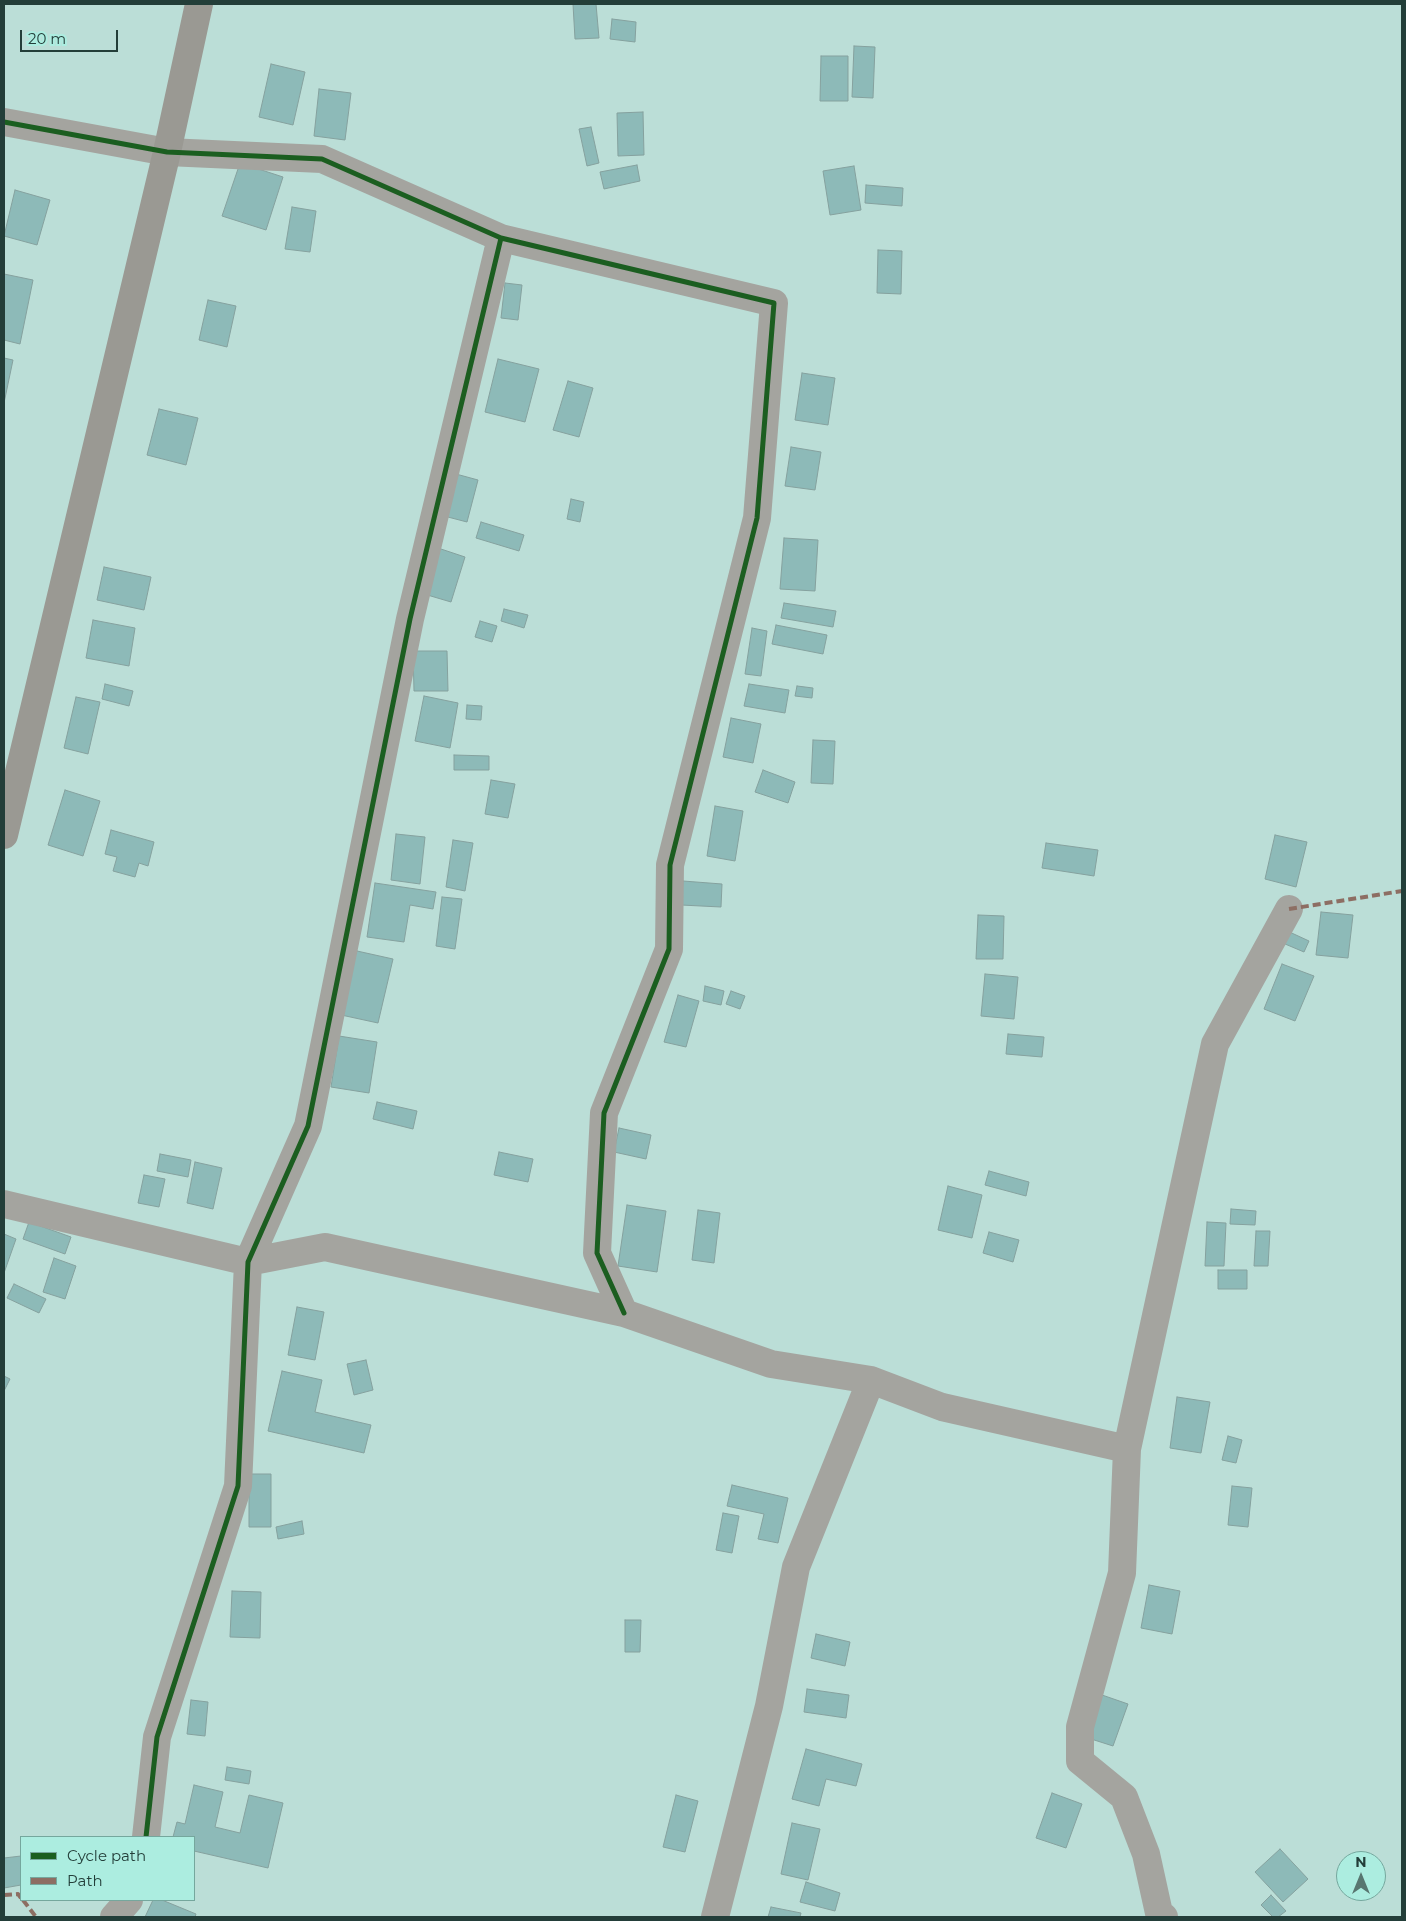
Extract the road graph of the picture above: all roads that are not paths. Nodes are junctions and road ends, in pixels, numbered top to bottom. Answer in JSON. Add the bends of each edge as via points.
{"nodes":[{"id":1,"x":199,"y":4,"type":"edge"},
{"id":2,"x":4,"y":122,"type":"edge"},
{"id":3,"x":167,"y":152,"type":"junction"},
{"id":4,"x":501,"y":238,"type":"junction"},
{"id":5,"x":4,"y":835,"type":"edge"},
{"id":6,"x":1289,"y":909,"type":"dead end"},
{"id":7,"x":4,"y":1204,"type":"edge"},
{"id":8,"x":248,"y":1262,"type":"junction"},
{"id":9,"x":624,"y":1313,"type":"junction"},
{"id":10,"x":872,"y":1380,"type":"junction"},
{"id":11,"x":1127,"y":1449,"type":"junction"},
{"id":12,"x":146,"y":1836,"type":"edge"},
{"id":13,"x":128,"y":1901,"type":"edge"},
{"id":14,"x":114,"y":1917,"type":"edge"},
{"id":15,"x":714,"y":1917,"type":"edge"},
{"id":16,"x":1164,"y":1917,"type":"edge"}],
"edges":[{"from":1,"to":3,"type":"street"},
{"from":2,"to":3,"type":"street"},
{"from":3,"to":4,"type":"street","via":[[322,159]]},
{"from":3,"to":5,"type":"street"},
{"from":4,"to":8,"type":"street","via":[[410,619],[308,1126]]},
{"from":4,"to":9,"type":"street","via":[[774,303],[757,518],[670,865],[669,949],[604,1113],[596,1253]]},
{"from":6,"to":11,"type":"street","via":[[1216,1044]]},
{"from":7,"to":8,"type":"street"},
{"from":8,"to":9,"type":"street","via":[[325,1247]]},
{"from":8,"to":12,"type":"street","via":[[238,1486],[157,1737]]},
{"from":9,"to":10,"type":"street","via":[[771,1364]]},
{"from":10,"to":11,"type":"street","via":[[942,1407]]},
{"from":10,"to":15,"type":"street","via":[[796,1567],[768,1706]]},
{"from":11,"to":16,"type":"street","via":[[1122,1573],[1080,1726],[1080,1761],[1124,1797],[1146,1854],[1159,1913]]},
{"from":13,"to":14,"type":"street"}]}
